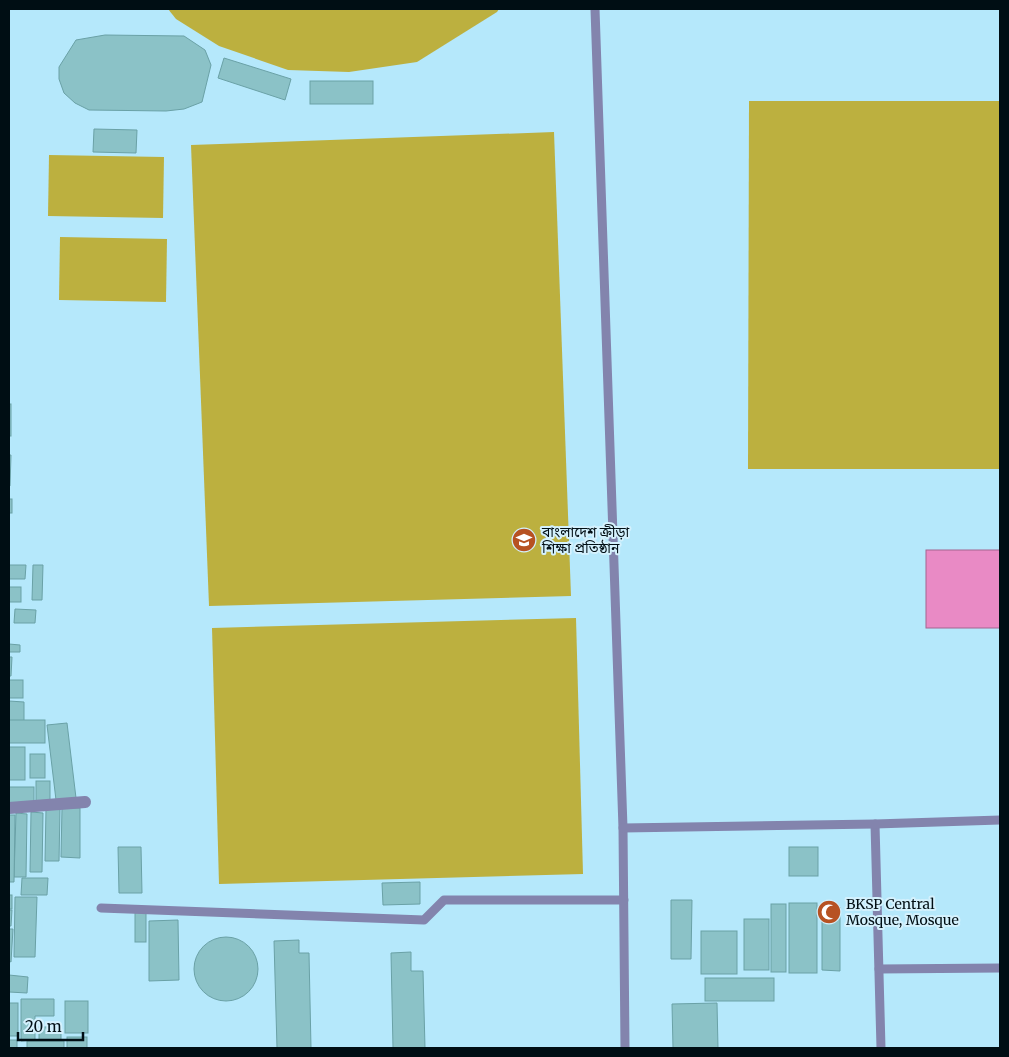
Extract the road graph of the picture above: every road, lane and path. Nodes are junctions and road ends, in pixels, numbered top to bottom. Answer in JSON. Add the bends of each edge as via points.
{"nodes":[{"id":1,"x":595,"y":9,"type":"edge"},
{"id":2,"x":85,"y":802,"type":"dead end"},
{"id":3,"x":9,"y":808,"type":"edge"},
{"id":4,"x":1000,"y":820,"type":"edge"},
{"id":5,"x":875,"y":824,"type":"junction"},
{"id":6,"x":623,"y":828,"type":"junction"},
{"id":7,"x":624,"y":900,"type":"junction"},
{"id":8,"x":101,"y":908,"type":"dead end"},
{"id":9,"x":1000,"y":968,"type":"edge"},
{"id":10,"x":879,"y":969,"type":"junction"},
{"id":11,"x":625,"y":1048,"type":"edge"},
{"id":12,"x":881,"y":1048,"type":"edge"}],
"edges":[{"from":1,"to":6,"type":"lane"},
{"from":2,"to":3,"type":"street"},
{"from":4,"to":5,"type":"lane"},
{"from":5,"to":6,"type":"lane"},
{"from":5,"to":10,"type":"lane"},
{"from":6,"to":7,"type":"lane"},
{"from":7,"to":8,"type":"lane","via":[[444,900],[424,920]]},
{"from":7,"to":11,"type":"lane"},
{"from":9,"to":10,"type":"lane"},
{"from":10,"to":12,"type":"lane"}]}
